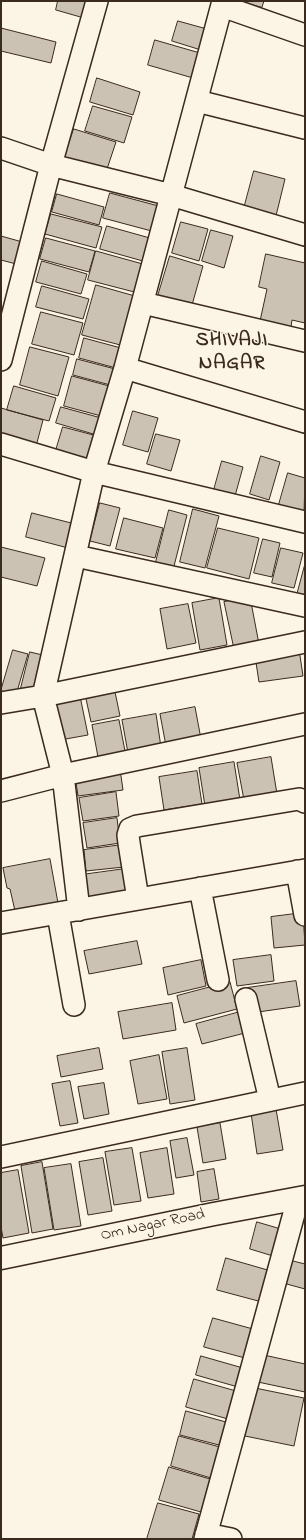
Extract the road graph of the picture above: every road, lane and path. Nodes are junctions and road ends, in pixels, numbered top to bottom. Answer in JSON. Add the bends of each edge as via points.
{"nodes":[{"id":1,"x":97,"y":1,"type":"edge"},
{"id":2,"x":222,"y":4,"type":"edge"},
{"id":3,"x":305,"y":35,"type":"edge"},
{"id":4,"x":197,"y":100,"type":"junction"},
{"id":5,"x":305,"y":128,"type":"edge"},
{"id":6,"x":1,"y":148,"type":"edge"},
{"id":7,"x":51,"y":165,"type":"junction"},
{"id":8,"x":171,"y":195,"type":"junction"},
{"id":9,"x":305,"y":235,"type":"edge"},
{"id":10,"x":143,"y":303,"type":"junction"},
{"id":11,"x":305,"y":341,"type":"edge"},
{"id":12,"x":1,"y":360,"type":"edge"},
{"id":13,"x":125,"y":368,"type":"junction"},
{"id":14,"x":305,"y":422,"type":"edge"},
{"id":15,"x":1,"y":444,"type":"edge"},
{"id":16,"x":94,"y":472,"type":"junction"},
{"id":17,"x":305,"y":522,"type":"edge"},
{"id":18,"x":76,"y":556,"type":"junction"},
{"id":19,"x":305,"y":606,"type":"edge"},
{"id":20,"x":305,"y":642,"type":"edge"},
{"id":21,"x":43,"y":696,"type":"junction"},
{"id":22,"x":1,"y":703,"type":"edge"},
{"id":23,"x":305,"y":724,"type":"edge"},
{"id":24,"x":63,"y":775,"type":"junction"},
{"id":25,"x":1,"y":791,"type":"edge"},
{"id":26,"x":305,"y":802,"type":"edge"},
{"id":27,"x":301,"y":871,"type":"edge"},
{"id":28,"x":200,"y":888,"type":"junction"},
{"id":29,"x":138,"y":899,"type":"junction"},
{"id":30,"x":79,"y":910,"type":"junction"},
{"id":31,"x":58,"y":914,"type":"junction"},
{"id":32,"x":305,"y":915,"type":"edge"},
{"id":33,"x":1,"y":923,"type":"edge"},
{"id":34,"x":218,"y":980,"type":"dead end"},
{"id":35,"x":246,"y":999,"type":"dead end"},
{"id":36,"x":74,"y":1005,"type":"dead end"},
{"id":37,"x":305,"y":1093,"type":"edge"},
{"id":38,"x":270,"y":1100,"type":"junction"},
{"id":39,"x":1,"y":1157,"type":"edge"},
{"id":40,"x":301,"y":1198,"type":"edge"},
{"id":41,"x":1,"y":1258,"type":"edge"},
{"id":42,"x":205,"y":1536,"type":"edge"},
{"id":43,"x":231,"y":1539,"type":"edge"}],
"edges":[{"from":1,"to":7,"type":"street"},
{"from":2,"to":3,"type":"street"},
{"from":2,"to":4,"type":"street"},
{"from":4,"to":5,"type":"street"},
{"from":4,"to":8,"type":"street"},
{"from":6,"to":7,"type":"street"},
{"from":7,"to":8,"type":"street"},
{"from":7,"to":12,"type":"street"},
{"from":8,"to":9,"type":"street"},
{"from":8,"to":10,"type":"street"},
{"from":10,"to":11,"type":"street"},
{"from":10,"to":13,"type":"street"},
{"from":13,"to":14,"type":"street"},
{"from":13,"to":16,"type":"street"},
{"from":15,"to":16,"type":"street"},
{"from":16,"to":17,"type":"street"},
{"from":16,"to":18,"type":"street"},
{"from":18,"to":19,"type":"street"},
{"from":18,"to":21,"type":"street"},
{"from":20,"to":21,"type":"street"},
{"from":21,"to":22,"type":"street"},
{"from":21,"to":24,"type":"street"},
{"from":23,"to":24,"type":"street"},
{"from":24,"to":25,"type":"street"},
{"from":24,"to":30,"type":"street"},
{"from":26,"to":29,"type":"street","via":[[299,799],[130,829],[129,844]]},
{"from":27,"to":28,"type":"street"},
{"from":27,"to":32,"type":"street"},
{"from":28,"to":29,"type":"street"},
{"from":28,"to":34,"type":"street"},
{"from":29,"to":30,"type":"street"},
{"from":30,"to":31,"type":"street"},
{"from":31,"to":33,"type":"street"},
{"from":31,"to":36,"type":"street"},
{"from":35,"to":38,"type":"street"},
{"from":37,"to":38,"type":"street"},
{"from":38,"to":39,"type":"street"},
{"from":40,"to":41,"type":"street","name":"Om Nagar Road"},
{"from":40,"to":42,"type":"street"},
{"from":42,"to":43,"type":"street"}]}
